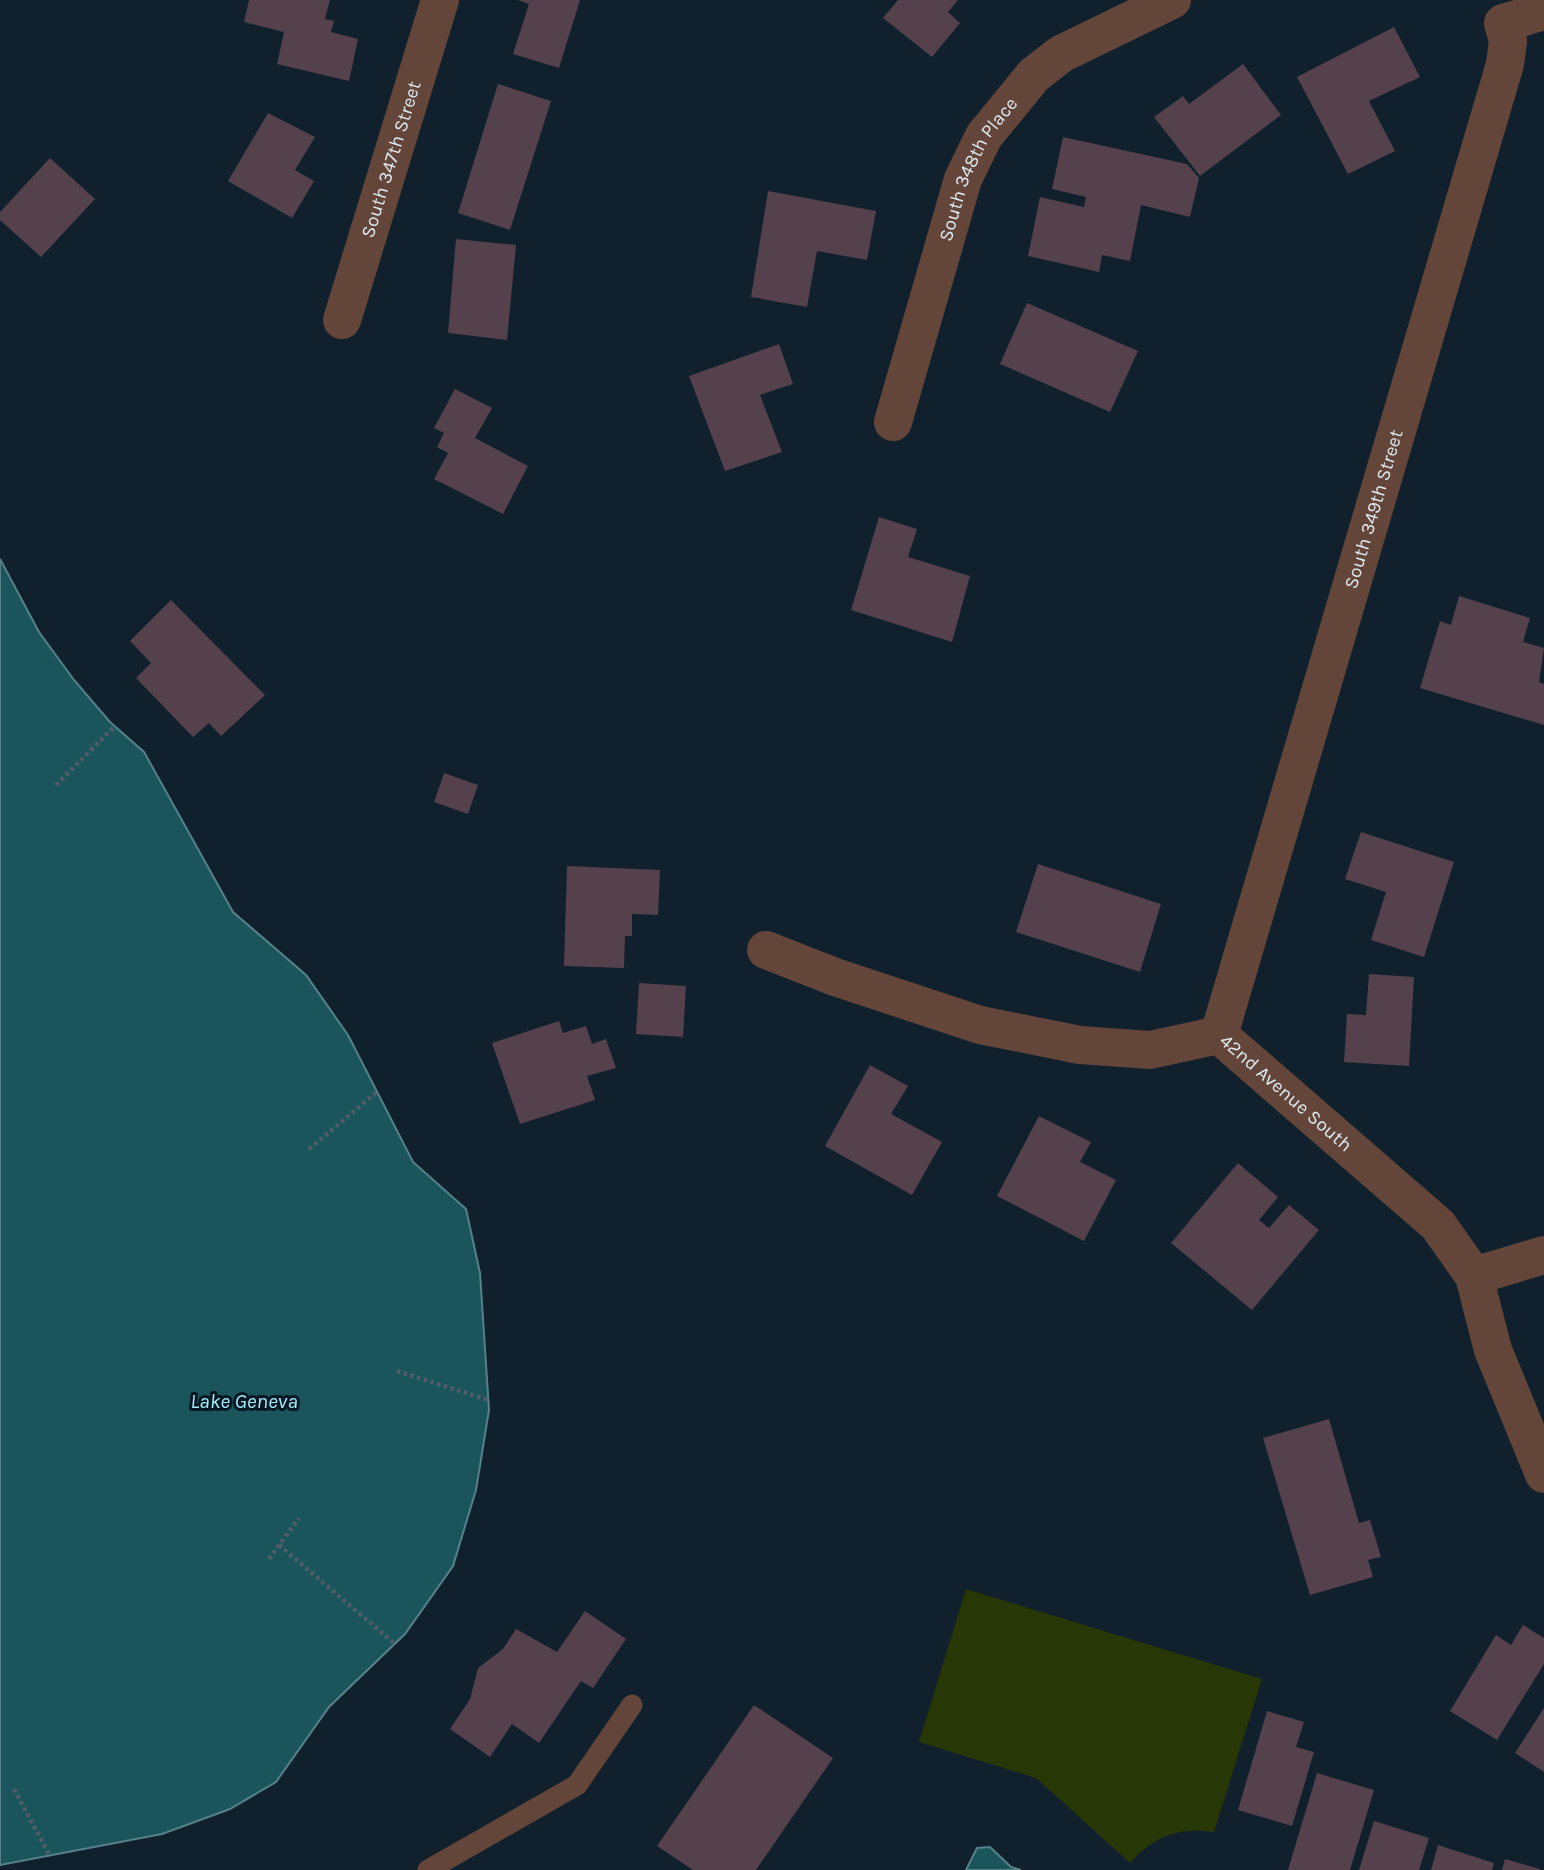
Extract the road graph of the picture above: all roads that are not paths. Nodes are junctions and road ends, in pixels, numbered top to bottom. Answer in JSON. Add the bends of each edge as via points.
{"nodes":[{"id":1,"x":440,"y":0,"type":"edge"},
{"id":2,"x":1172,"y":0,"type":"edge"},
{"id":3,"x":1544,"y":11,"type":"edge"},
{"id":4,"x":1494,"y":12,"type":"edge"},
{"id":5,"x":342,"y":320,"type":"dead end"},
{"id":6,"x":893,"y":422,"type":"dead end"},
{"id":7,"x":766,"y":950,"type":"dead end"},
{"id":8,"x":1219,"y":1035,"type":"junction"},
{"id":9,"x":1544,"y":1255,"type":"edge"},
{"id":10,"x":1474,"y":1276,"type":"junction"},
{"id":11,"x":1544,"y":1474,"type":"edge"},
{"id":12,"x":632,"y":1705,"type":"dead end"},
{"id":13,"x":428,"y":1870,"type":"edge"}],
"edges":[{"from":1,"to":5,"type":"street","name":"South 347th Street"},
{"from":2,"to":6,"type":"street","name":"South 348th Place","via":[[1061,54],[1034,75],[985,136],[963,179]]},
{"from":3,"to":4,"type":"street","name":"South 349th Street"},
{"from":4,"to":8,"type":"street","name":"South 349th Street","via":[[1507,41],[1505,64]]},
{"from":7,"to":8,"type":"street","name":"42nd Avenue South","via":[[835,978],[980,1025],[1080,1045],[1150,1050]]},
{"from":8,"to":10,"type":"street","name":"42nd Avenue South","via":[[1438,1225]]},
{"from":9,"to":10,"type":"street"},
{"from":10,"to":11,"type":"street","name":"42nd Avenue South","via":[[1493,1350]]},
{"from":12,"to":13,"type":"lane","via":[[578,1785]]}]}
